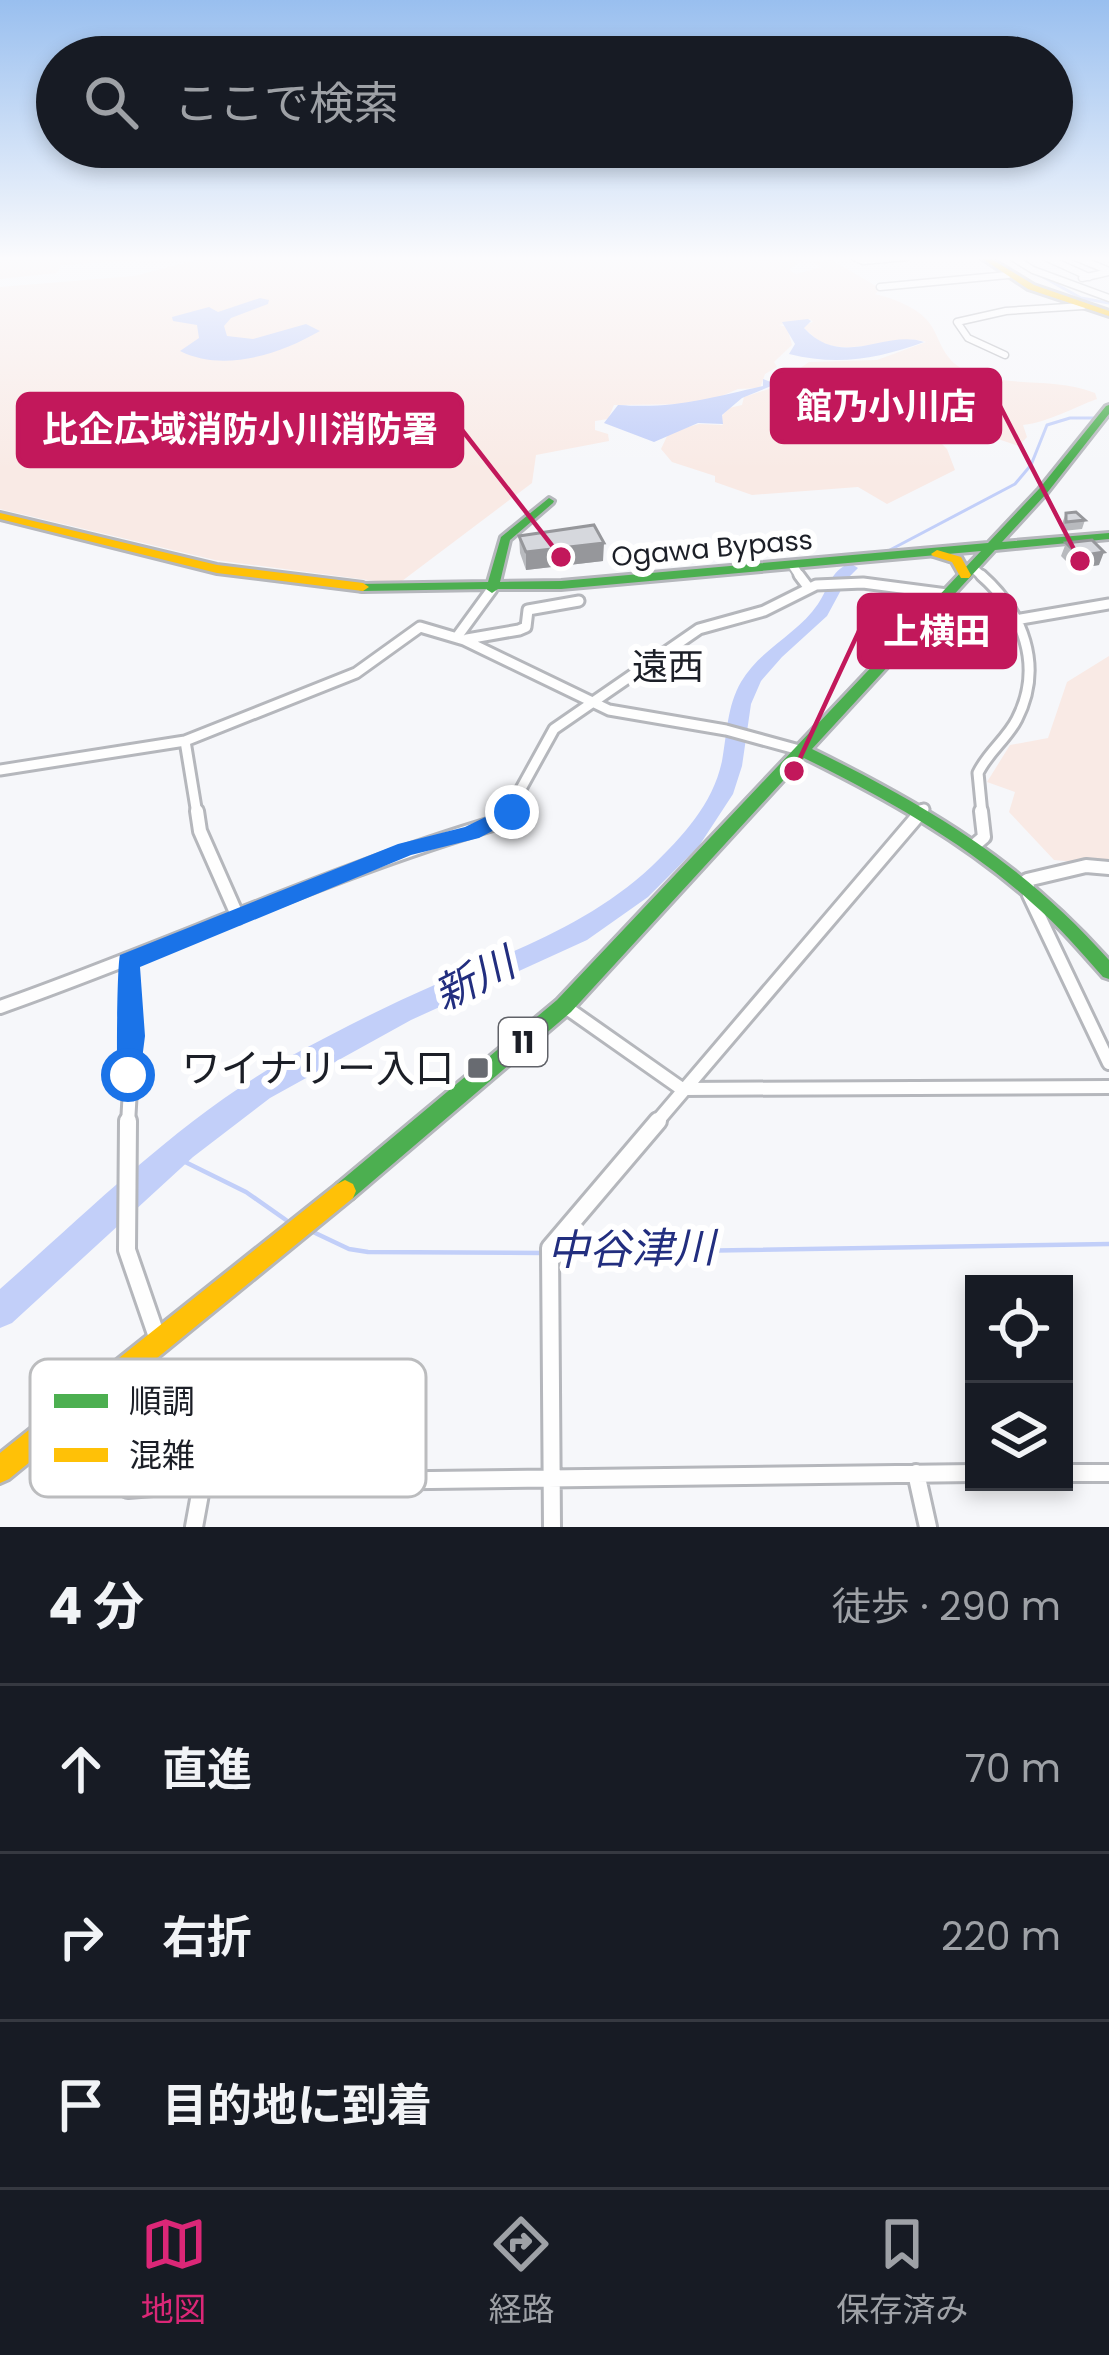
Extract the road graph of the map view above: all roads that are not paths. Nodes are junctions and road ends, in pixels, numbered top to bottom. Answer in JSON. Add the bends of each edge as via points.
{"nodes":[{"id":1,"x":961,"y":328,"type":"edge"},
{"id":2,"x":1005,"y":355,"type":"dead end"},
{"id":3,"x":1109,"y":408,"type":"edge"},
{"id":4,"x":1102,"y":423,"type":"edge"},
{"id":5,"x":549,"y":501,"type":"dead end"},
{"id":6,"x":0,"y":516,"type":"edge"},
{"id":7,"x":1007,"y":529,"type":"junction"},
{"id":8,"x":1109,"y":536,"type":"edge"},
{"id":9,"x":1029,"y":545,"type":"junction"},
{"id":10,"x":986,"y":550,"type":"junction"},
{"id":11,"x":938,"y":554,"type":"junction"},
{"id":12,"x":793,"y":566,"type":"junction"},
{"id":13,"x":968,"y":571,"type":"junction"},
{"id":14,"x":808,"y":587,"type":"junction"},
{"id":15,"x":492,"y":589,"type":"junction"},
{"id":16,"x":947,"y":594,"type":"junction"},
{"id":17,"x":579,"y":601,"type":"dead end"},
{"id":18,"x":1109,"y":604,"type":"edge"},
{"id":19,"x":1021,"y":619,"type":"junction"},
{"id":20,"x":460,"y":639,"type":"junction"},
{"id":21,"x":589,"y":701,"type":"junction"},
{"id":22,"x":185,"y":741,"type":"junction"},
{"id":23,"x":803,"y":751,"type":"junction"},
{"id":24,"x":0,"y":770,"type":"edge"},
{"id":25,"x":924,"y":809,"type":"junction"},
{"id":26,"x":977,"y":843,"type":"junction"},
{"id":27,"x":1109,"y":868,"type":"edge"},
{"id":28,"x":1027,"y":880,"type":"junction"},
{"id":29,"x":238,"y":917,"type":"junction"},
{"id":30,"x":128,"y":962,"type":"junction"},
{"id":31,"x":1109,"y":972,"type":"edge"},
{"id":32,"x":564,"y":1006,"type":"junction"},
{"id":33,"x":0,"y":1007,"type":"edge"},
{"id":34,"x":1109,"y":1063,"type":"edge"},
{"id":35,"x":1109,"y":1087,"type":"edge"},
{"id":36,"x":682,"y":1089,"type":"junction"},
{"id":37,"x":159,"y":1341,"type":"junction"},
{"id":38,"x":137,"y":1359,"type":"edge"},
{"id":39,"x":30,"y":1446,"type":"edge"},
{"id":40,"x":0,"y":1470,"type":"edge"},
{"id":41,"x":965,"y":1473,"type":"edge"},
{"id":42,"x":1073,"y":1473,"type":"edge"},
{"id":43,"x":1109,"y":1473,"type":"edge"},
{"id":44,"x":916,"y":1474,"type":"junction"},
{"id":45,"x":551,"y":1480,"type":"junction"},
{"id":46,"x":426,"y":1481,"type":"edge"},
{"id":47,"x":199,"y":1497,"type":"edge"},
{"id":48,"x":194,"y":1527,"type":"edge"},
{"id":49,"x":552,"y":1527,"type":"edge"},
{"id":50,"x":928,"y":1527,"type":"edge"}],
"edges":[{"from":1,"to":2,"type":"street"},
{"from":3,"to":4,"type":"main road","number":"11"},
{"from":4,"to":7,"type":"main road","number":"11"},
{"from":5,"to":15,"type":"main road","via":[[505,539]]},
{"from":6,"to":15,"type":"main road","name":"Ogawa Bypass","via":[[264,578]]},
{"from":7,"to":9,"type":"main road"},
{"from":7,"to":10,"type":"main road","number":"11"},
{"from":8,"to":9,"type":"main road","name":"Ogawa Bypass"},
{"from":9,"to":10,"type":"main road","name":"Ogawa Bypass"},
{"from":10,"to":11,"type":"main road","name":"Ogawa Bypass"},
{"from":10,"to":13,"type":"main road","number":"11"},
{"from":11,"to":12,"type":"main road","name":"Ogawa Bypass"},
{"from":11,"to":13,"type":"main road"},
{"from":12,"to":14,"type":"street"},
{"from":12,"to":15,"type":"main road","name":"Ogawa Bypass"},
{"from":13,"to":16,"type":"main road","number":"11"},
{"from":13,"to":19,"type":"street","via":[[994,585]]},
{"from":14,"to":16,"type":"street","via":[[848,583]]},
{"from":14,"to":21,"type":"street","via":[[764,611],[690,633]]},
{"from":15,"to":20,"type":"street"},
{"from":16,"to":23,"type":"main road","number":"11"},
{"from":17,"to":20,"type":"street","via":[[528,610],[519,630]]},
{"from":18,"to":19,"type":"street"},
{"from":19,"to":26,"type":"street","via":[[1033,670],[1019,716],[978,774],[985,825]]},
{"from":20,"to":21,"type":"street"},
{"from":20,"to":22,"type":"street","via":[[420,627],[356,673]]},
{"from":21,"to":23,"type":"street"},
{"from":21,"to":29,"type":"street","via":[[554,730],[502,820]]},
{"from":22,"to":24,"type":"street"},
{"from":22,"to":29,"type":"street","via":[[200,831]]},
{"from":23,"to":25,"type":"main road"},
{"from":23,"to":32,"type":"main road","number":"11"},
{"from":25,"to":26,"type":"main road"},
{"from":25,"to":36,"type":"street"},
{"from":26,"to":28,"type":"main road"},
{"from":27,"to":28,"type":"street"},
{"from":28,"to":31,"type":"main road"},
{"from":28,"to":34,"type":"street"},
{"from":29,"to":30,"type":"street"},
{"from":30,"to":33,"type":"street"},
{"from":30,"to":37,"type":"street","via":[[125,1227]]},
{"from":32,"to":36,"type":"street"},
{"from":32,"to":37,"type":"main road","number":"11"},
{"from":35,"to":36,"type":"street"},
{"from":36,"to":45,"type":"street","via":[[550,1248]]},
{"from":37,"to":38,"type":"main road","number":"11"},
{"from":39,"to":40,"type":"main road","number":"11"},
{"from":41,"to":44,"type":"street"},
{"from":42,"to":43,"type":"street"},
{"from":44,"to":45,"type":"street"},
{"from":44,"to":50,"type":"street"},
{"from":45,"to":46,"type":"street"},
{"from":45,"to":49,"type":"street"},
{"from":47,"to":48,"type":"street"}]}
